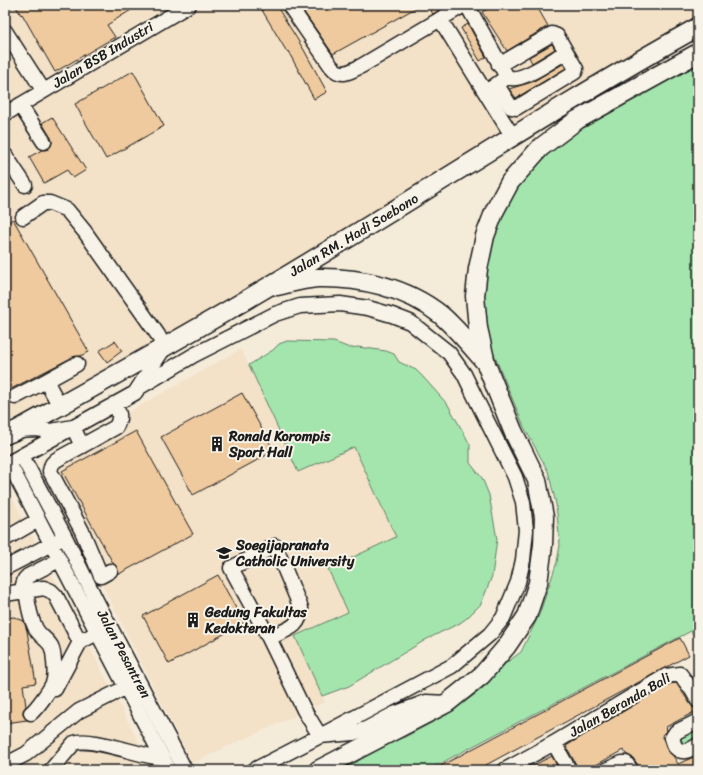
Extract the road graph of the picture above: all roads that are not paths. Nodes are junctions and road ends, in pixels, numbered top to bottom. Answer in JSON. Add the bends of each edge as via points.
{"nodes":[{"id":1,"x":289,"y":5,"type":"edge"},
{"id":2,"x":465,"y":5,"type":"edge"},
{"id":3,"x":181,"y":7,"type":"edge"},
{"id":4,"x":440,"y":19,"type":"junction"},
{"id":5,"x":698,"y":27,"type":"edge"},
{"id":6,"x":5,"y":31,"type":"edge"},
{"id":7,"x":566,"y":52,"type":"junction"},
{"id":8,"x":698,"y":53,"type":"edge"},
{"id":9,"x":533,"y":72,"type":"junction"},
{"id":10,"x":497,"y":80,"type":"junction"},
{"id":11,"x":43,"y":90,"type":"junction"},
{"id":12,"x":543,"y":91,"type":"junction"},
{"id":13,"x":20,"y":105,"type":"junction"},
{"id":14,"x":5,"y":114,"type":"edge"},
{"id":15,"x":513,"y":137,"type":"junction"},
{"id":16,"x":44,"y":142,"type":"dead end"},
{"id":17,"x":5,"y":155,"type":"edge"},
{"id":18,"x":25,"y":185,"type":"dead end"},
{"id":19,"x":22,"y":217,"type":"dead end"},
{"id":20,"x":267,"y":288,"type":"junction"},
{"id":21,"x":164,"y":348,"type":"junction"},
{"id":22,"x":77,"y":364,"type":"dead end"},
{"id":23,"x":486,"y":364,"type":"junction"},
{"id":24,"x":46,"y":381,"type":"junction"},
{"id":25,"x":140,"y":387,"type":"junction"},
{"id":26,"x":15,"y":397,"type":"dead end"},
{"id":27,"x":114,"y":404,"type":"junction"},
{"id":28,"x":60,"y":406,"type":"junction"},
{"id":29,"x":73,"y":427,"type":"junction"},
{"id":30,"x":11,"y":432,"type":"edge"},
{"id":31,"x":82,"y":446,"type":"junction"},
{"id":32,"x":22,"y":456,"type":"junction"},
{"id":33,"x":7,"y":464,"type":"edge"},
{"id":34,"x":38,"y":520,"type":"junction"},
{"id":35,"x":65,"y":537,"type":"junction"},
{"id":36,"x":5,"y":540,"type":"edge"},
{"id":37,"x":51,"y":544,"type":"junction"},
{"id":38,"x":59,"y":560,"type":"junction"},
{"id":39,"x":5,"y":568,"type":"edge"},
{"id":40,"x":110,"y":571,"type":"dead end"},
{"id":41,"x":25,"y":588,"type":"junction"},
{"id":42,"x":5,"y":594,"type":"edge"},
{"id":43,"x":104,"y":629,"type":"junction"},
{"id":44,"x":269,"y":638,"type":"junction"},
{"id":45,"x":80,"y":642,"type":"junction"},
{"id":46,"x":138,"y":681,"type":"junction"},
{"id":47,"x":126,"y":688,"type":"junction"},
{"id":48,"x":698,"y":701,"type":"edge"},
{"id":49,"x":447,"y":703,"type":"junction"},
{"id":50,"x":698,"y":721,"type":"edge"},
{"id":51,"x":320,"y":736,"type":"junction"},
{"id":52,"x":554,"y":743,"type":"junction"},
{"id":53,"x":698,"y":745,"type":"edge"},
{"id":54,"x":166,"y":764,"type":"edge"},
{"id":55,"x":5,"y":765,"type":"edge"},
{"id":56,"x":51,"y":770,"type":"edge"},
{"id":57,"x":185,"y":770,"type":"edge"},
{"id":58,"x":254,"y":770,"type":"edge"},
{"id":59,"x":318,"y":770,"type":"edge"},
{"id":60,"x":505,"y":770,"type":"edge"},
{"id":61,"x":569,"y":770,"type":"edge"},
{"id":62,"x":606,"y":770,"type":"edge"},
{"id":63,"x":631,"y":770,"type":"edge"}],
"edges":[{"from":1,"to":4,"type":"street","via":[[331,66],[340,73],[363,66]]},
{"from":2,"to":4,"type":"street"},
{"from":2,"to":10,"type":"street"},
{"from":3,"to":11,"type":"street","name":"Jalan BSB Industri"},
{"from":4,"to":10,"type":"street"},
{"from":5,"to":15,"type":"main road","name":"Jalan RM. Hadi Soebono","via":[[630,65]]},
{"from":6,"to":11,"type":"street","name":"Jalan BSB Industri"},
{"from":7,"to":9,"type":"street"},
{"from":7,"to":10,"type":"street","via":[[557,36],[552,34]]},
{"from":7,"to":12,"type":"street","via":[[576,70]]},
{"from":8,"to":23,"type":"main road","via":[[577,120],[540,148],[510,182],[485,236],[478,269],[478,328]]},
{"from":9,"to":10,"type":"street","via":[[517,79]]},
{"from":9,"to":12,"type":"street"},
{"from":10,"to":12,"type":"street","via":[[511,107],[515,108]]},
{"from":10,"to":15,"type":"street","via":[[505,126]]},
{"from":11,"to":13,"type":"street","name":"Jalan BSB Industri"},
{"from":13,"to":14,"type":"street","name":"Jalan BSB Industri"},
{"from":13,"to":16,"type":"street"},
{"from":15,"to":20,"type":"main road","name":"Jalan RM. Hadi Soebono"},
{"from":17,"to":18,"type":"street"},
{"from":19,"to":21,"type":"street","via":[[43,203],[67,210],[153,328]]},
{"from":20,"to":21,"type":"main road","name":"Jalan RM. Hadi Soebono"},
{"from":20,"to":23,"type":"main road","via":[[315,278],[353,279],[380,285],[418,301],[440,315],[460,333]]},
{"from":21,"to":25,"type":"street"},
{"from":21,"to":28,"type":"main road","name":"Jalan RM. Hadi Soebono"},
{"from":22,"to":24,"type":"street"},
{"from":23,"to":49,"type":"main road","via":[[513,431],[537,480],[544,517],[543,545],[538,583],[527,616],[506,647],[482,675]]},
{"from":24,"to":26,"type":"street"},
{"from":24,"to":28,"type":"street"},
{"from":25,"to":27,"type":"street","via":[[135,393]]},
{"from":25,"to":51,"type":"street","via":[[194,355],[275,314],[300,306],[340,304],[368,308],[410,322],[449,353],[464,374],[515,477],[523,502],[526,530],[523,560],[518,582],[504,618],[490,634],[452,666]]},
{"from":27,"to":29,"type":"street"},
{"from":27,"to":31,"type":"street","via":[[120,415],[116,427]]},
{"from":28,"to":30,"type":"main road","name":"Jalan RM. Hadi Soebono"},
{"from":29,"to":30,"type":"street","via":[[52,431],[36,429]]},
{"from":29,"to":31,"type":"street"},
{"from":29,"to":32,"type":"street"},
{"from":31,"to":40,"type":"street","via":[[56,460],[50,470],[82,531],[101,576]]},
{"from":32,"to":33,"type":"street"},
{"from":32,"to":35,"type":"street","name":"Jalan Pesantren"},
{"from":33,"to":34,"type":"street","name":"Jalan Pesantren"},
{"from":34,"to":36,"type":"street"},
{"from":34,"to":37,"type":"street","name":"Jalan Pesantren"},
{"from":35,"to":37,"type":"street"},
{"from":35,"to":43,"type":"street","name":"Jalan Pesantren"},
{"from":37,"to":38,"type":"street","name":"Jalan Pesantren"},
{"from":37,"to":39,"type":"street"},
{"from":38,"to":41,"type":"street","via":[[28,576],[25,579]]},
{"from":38,"to":43,"type":"street","name":"Jalan Pesantren"},
{"from":41,"to":42,"type":"street"},
{"from":41,"to":45,"type":"street","via":[[44,588],[52,591]]},
{"from":41,"to":45,"type":"street","via":[[35,628],[52,649],[54,674],[53,683],[32,716],[41,713]]},
{"from":43,"to":45,"type":"street"},
{"from":43,"to":46,"type":"street","name":"Jalan Pesantren"},
{"from":43,"to":47,"type":"street","name":"Jalan Pesantren"},
{"from":44,"to":44,"type":"street","via":[[297,623],[301,613],[275,546],[231,568]]},
{"from":44,"to":51,"type":"street","via":[[304,710]]},
{"from":46,"to":47,"type":"street"},
{"from":46,"to":57,"type":"street","name":"Jalan Pesantren"},
{"from":47,"to":54,"type":"street","name":"Jalan Pesantren"},
{"from":47,"to":55,"type":"street","via":[[79,711],[26,754]]},
{"from":48,"to":52,"type":"street","name":"Jalan Beranda Bali","via":[[680,674],[666,676]]},
{"from":49,"to":51,"type":"street","via":[[426,702],[394,714],[366,729]]},
{"from":49,"to":59,"type":"main road"},
{"from":50,"to":53,"type":"street","via":[[676,732],[672,738],[675,748],[683,752]]},
{"from":51,"to":58,"type":"street"},
{"from":52,"to":60,"type":"street","name":"Jalan Beranda Bali"},
{"from":52,"to":61,"type":"street","name":"Jalan Beranda Bali"},
{"from":54,"to":56,"type":"street","via":[[152,757],[80,741],[74,743]]},
{"from":62,"to":63,"type":"street","via":[[622,763],[626,763]]}]}
